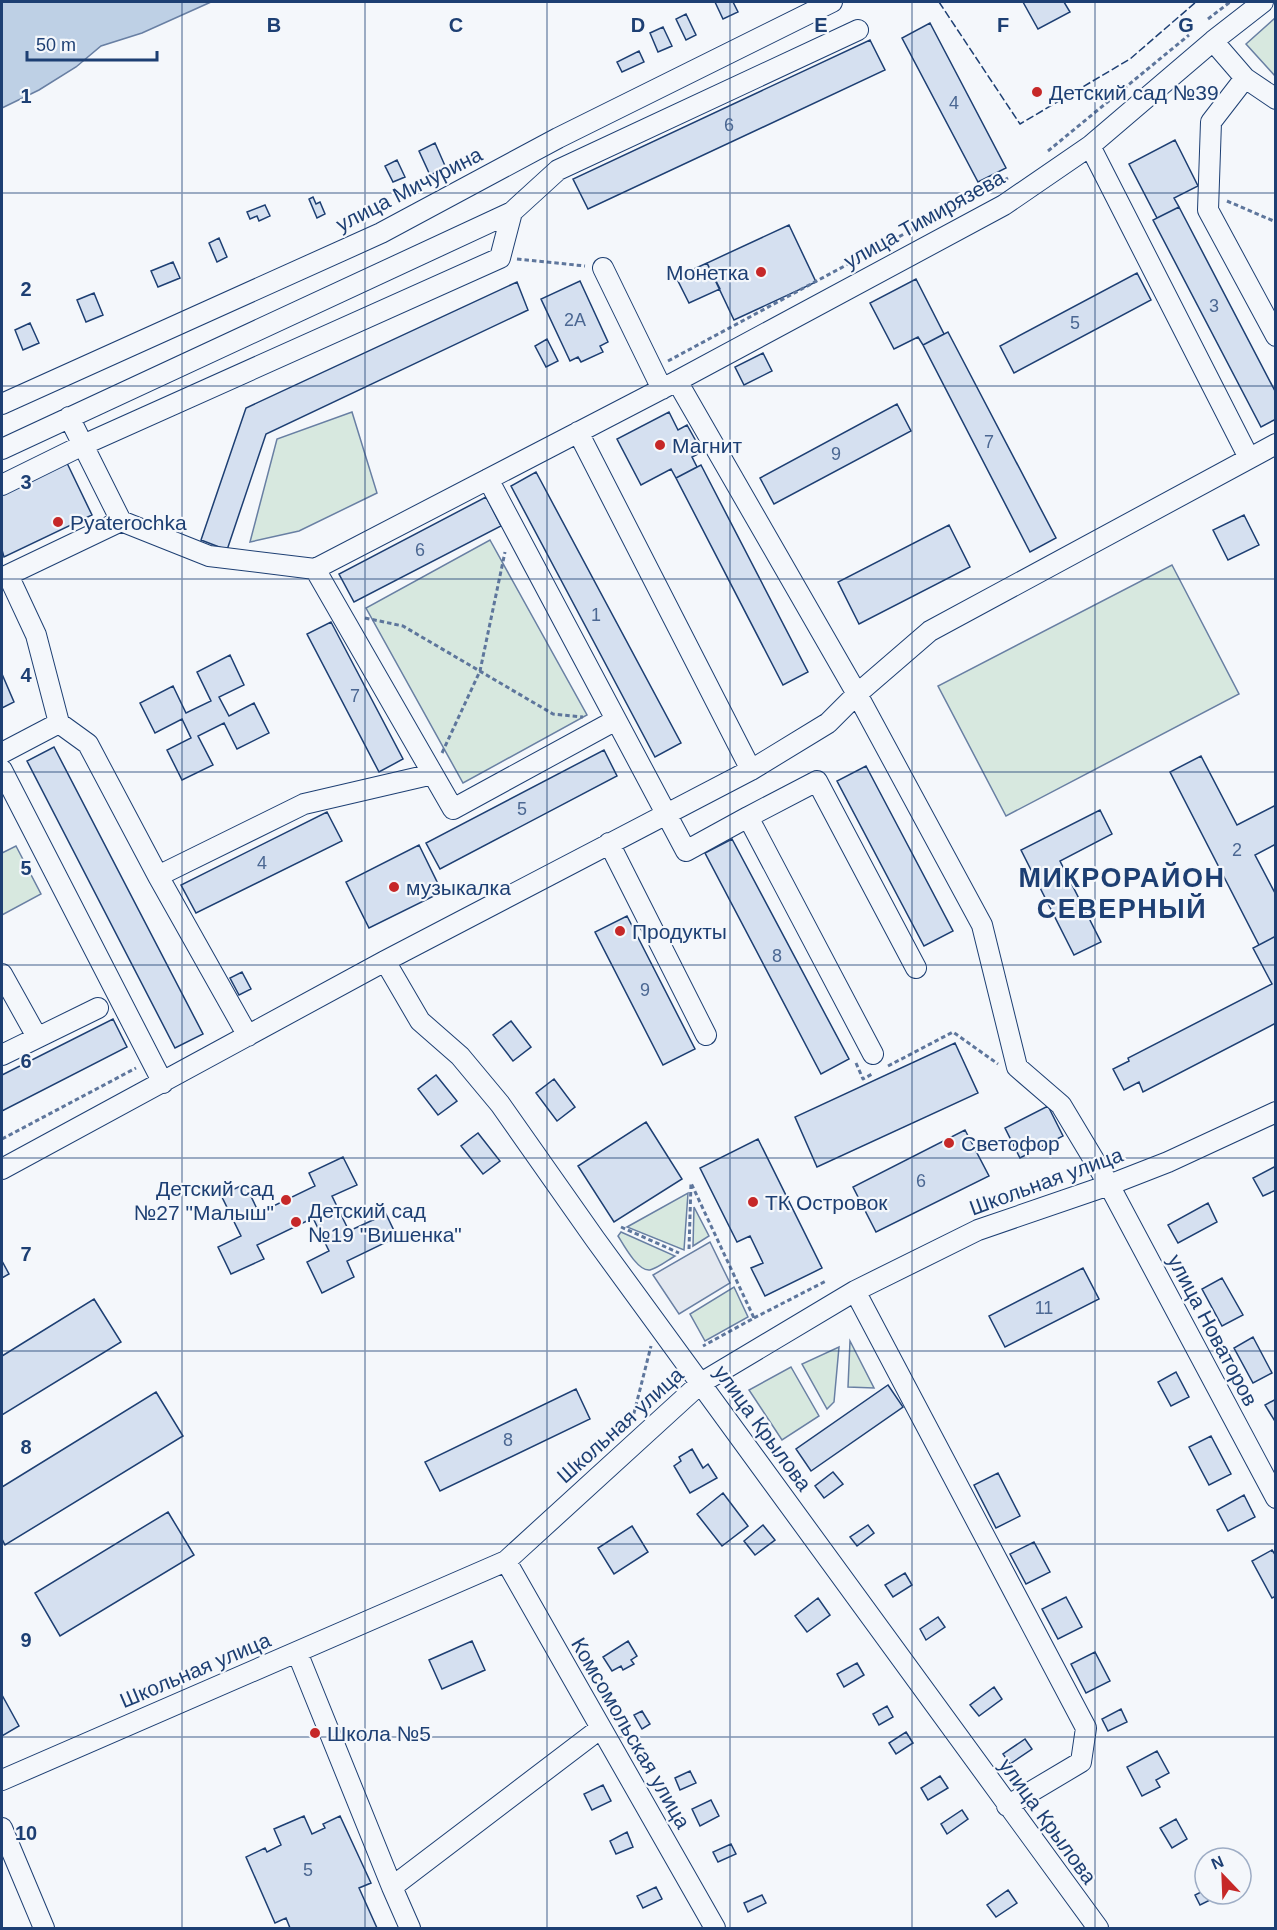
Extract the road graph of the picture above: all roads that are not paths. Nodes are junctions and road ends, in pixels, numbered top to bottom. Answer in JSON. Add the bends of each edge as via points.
{"nodes":[{"id":1,"x":832,"y":2,"type":"edge"},
{"id":2,"x":1263,"y":2,"type":"edge"},
{"id":3,"x":858,"y":30,"type":"dead end"},
{"id":4,"x":1208,"y":32,"type":"junction"},
{"id":5,"x":1245,"y":78,"type":"junction"},
{"id":6,"x":1275,"y":99,"type":"edge"},
{"id":7,"x":1090,"y":146,"type":"junction"},
{"id":8,"x":512,"y":212,"type":"junction"},
{"id":9,"x":603,"y":268,"type":"road end"},
{"id":10,"x":1275,"y":336,"type":"edge"},
{"id":11,"x":670,"y":385,"type":"junction"},
{"id":12,"x":2,"y":404,"type":"edge"},
{"id":13,"x":69,"y":417,"type":"junction"},
{"id":14,"x":578,"y":432,"type":"junction"},
{"id":15,"x":1275,"y":444,"type":"edge"},
{"id":16,"x":83,"y":445,"type":"junction"},
{"id":17,"x":2,"y":449,"type":"edge"},
{"id":18,"x":1249,"y":458,"type":"junction"},
{"id":19,"x":488,"y":479,"type":"junction"},
{"id":20,"x":2,"y":485,"type":"edge"},
{"id":21,"x":121,"y":521,"type":"junction"},
{"id":22,"x":315,"y":569,"type":"junction"},
{"id":23,"x":857,"y":694,"type":"junction"},
{"id":24,"x":616,"y":720,"type":"junction"},
{"id":25,"x":59,"y":723,"type":"junction"},
{"id":26,"x":2,"y":753,"type":"edge"},
{"id":27,"x":2,"y":770,"type":"edge"},
{"id":28,"x":751,"y":770,"type":"junction"},
{"id":29,"x":433,"y":774,"type":"junction"},
{"id":30,"x":666,"y":813,"type":"junction"},
{"id":31,"x":748,"y":818,"type":"junction"},
{"id":32,"x":609,"y":843,"type":"junction"},
{"id":33,"x":158,"y":876,"type":"junction"},
{"id":34,"x":385,"y":961,"type":"junction"},
{"id":35,"x":916,"y":968,"type":"dead end"},
{"id":36,"x":2,"y":974,"type":"edge"},
{"id":37,"x":98,"y":1008,"type":"dead end"},
{"id":38,"x":706,"y":1035,"type":"dead end"},
{"id":39,"x":248,"y":1036,"type":"junction"},
{"id":40,"x":37,"y":1037,"type":"junction"},
{"id":41,"x":873,"y":1054,"type":"dead end"},
{"id":42,"x":2,"y":1055,"type":"edge"},
{"id":43,"x":163,"y":1083,"type":"junction"},
{"id":44,"x":1275,"y":1112,"type":"edge"},
{"id":45,"x":2,"y":1169,"type":"edge"},
{"id":46,"x":1109,"y":1185,"type":"junction"},
{"id":47,"x":855,"y":1290,"type":"junction"},
{"id":48,"x":701,"y":1383,"type":"junction"},
{"id":49,"x":1275,"y":1498,"type":"edge"},
{"id":50,"x":506,"y":1561,"type":"junction"},
{"id":51,"x":297,"y":1652,"type":"junction"},
{"id":52,"x":601,"y":1728,"type":"junction"},
{"id":53,"x":2,"y":1780,"type":"edge"},
{"id":54,"x":1007,"y":1806,"type":"junction"},
{"id":55,"x":2,"y":1828,"type":"edge"},
{"id":56,"x":392,"y":1887,"type":"junction"},
{"id":57,"x":44,"y":1929,"type":"edge"},
{"id":58,"x":410,"y":1929,"type":"edge"},
{"id":59,"x":715,"y":1929,"type":"edge"},
{"id":60,"x":1098,"y":1929,"type":"edge"}],
"edges":[{"from":1,"to":12,"type":"street","name":"улица Мичурина","via":[[558,138],[381,232]]},
{"from":2,"to":4,"type":"street","name":"улица Тимирязева"},
{"from":3,"to":8,"type":"street","via":[[558,170]]},
{"from":4,"to":5,"type":"street"},
{"from":4,"to":7,"type":"street","name":"улица Тимирязева"},
{"from":5,"to":6,"type":"street"},
{"from":5,"to":10,"type":"street","via":[[1211,122],[1208,210]]},
{"from":7,"to":11,"type":"street","name":"улица Тимирязева","via":[[1004,205]]},
{"from":7,"to":18,"type":"street"},
{"from":8,"to":13,"type":"street"},
{"from":8,"to":16,"type":"street","via":[[500,258]]},
{"from":9,"to":11,"type":"street","name":"улица Новаторов","via":[[653,370]]},
{"from":11,"to":14,"type":"street","name":"улица Тимирязева"},
{"from":11,"to":23,"type":"street","name":"улица Новаторов"},
{"from":13,"to":16,"type":"street"},
{"from":13,"to":17,"type":"street"},
{"from":14,"to":19,"type":"street","name":"улица Тимирязева"},
{"from":14,"to":28,"type":"street"},
{"from":15,"to":18,"type":"street"},
{"from":16,"to":20,"type":"street"},
{"from":16,"to":21,"type":"street"},
{"from":18,"to":23,"type":"street","via":[[930,631]]},
{"from":19,"to":22,"type":"street","name":"улица Тимирязева"},
{"from":19,"to":24,"type":"street"},
{"from":21,"to":22,"type":"street","via":[[209,556]]},
{"from":21,"to":25,"type":"street","via":[[8,575],[36,635]]},
{"from":22,"to":29,"type":"street"},
{"from":23,"to":28,"type":"street","via":[[828,723]]},
{"from":23,"to":46,"type":"street","name":"улица Новаторов","via":[[981,925],[1017,1067],[1062,1105]]},
{"from":24,"to":29,"type":"street","via":[[453,809]]},
{"from":24,"to":30,"type":"street"},
{"from":25,"to":26,"type":"street"},
{"from":25,"to":33,"type":"street","via":[[88,744]]},
{"from":27,"to":43,"type":"street"},
{"from":28,"to":30,"type":"street"},
{"from":29,"to":33,"type":"street","via":[[304,804]]},
{"from":30,"to":31,"type":"street","via":[[686,851]]},
{"from":30,"to":32,"type":"street"},
{"from":31,"to":35,"type":"street","via":[[818,781]]},
{"from":31,"to":41,"type":"street"},
{"from":32,"to":34,"type":"street"},
{"from":32,"to":38,"type":"street"},
{"from":33,"to":39,"type":"street"},
{"from":34,"to":39,"type":"street"},
{"from":34,"to":48,"type":"street","name":"улица Крылова","via":[[420,1021],[460,1056],[500,1104]]},
{"from":36,"to":40,"type":"street"},
{"from":37,"to":40,"type":"street"},
{"from":39,"to":43,"type":"street"},
{"from":40,"to":42,"type":"street"},
{"from":43,"to":45,"type":"street"},
{"from":44,"to":46,"type":"street","name":"Школьная улица"},
{"from":46,"to":47,"type":"street","name":"Школьная улица","via":[[978,1230]]},
{"from":46,"to":49,"type":"street","name":"улица Новаторов"},
{"from":47,"to":48,"type":"street","name":"Школьная улица"},
{"from":47,"to":54,"type":"street","via":[[1086,1728],[1081,1762]]},
{"from":48,"to":50,"type":"street","name":"Школьная улица"},
{"from":48,"to":54,"type":"street","name":"улица Крылова"},
{"from":50,"to":51,"type":"street","name":"Школьная улица"},
{"from":50,"to":52,"type":"street","name":"Комсомольская улица"},
{"from":51,"to":53,"type":"street","name":"Школьная улица"},
{"from":51,"to":56,"type":"street"},
{"from":52,"to":56,"type":"street"},
{"from":52,"to":59,"type":"street","name":"Комсомольская улица"},
{"from":54,"to":60,"type":"street","name":"улица Крылова"},
{"from":55,"to":57,"type":"street"},
{"from":56,"to":58,"type":"street"}]}
